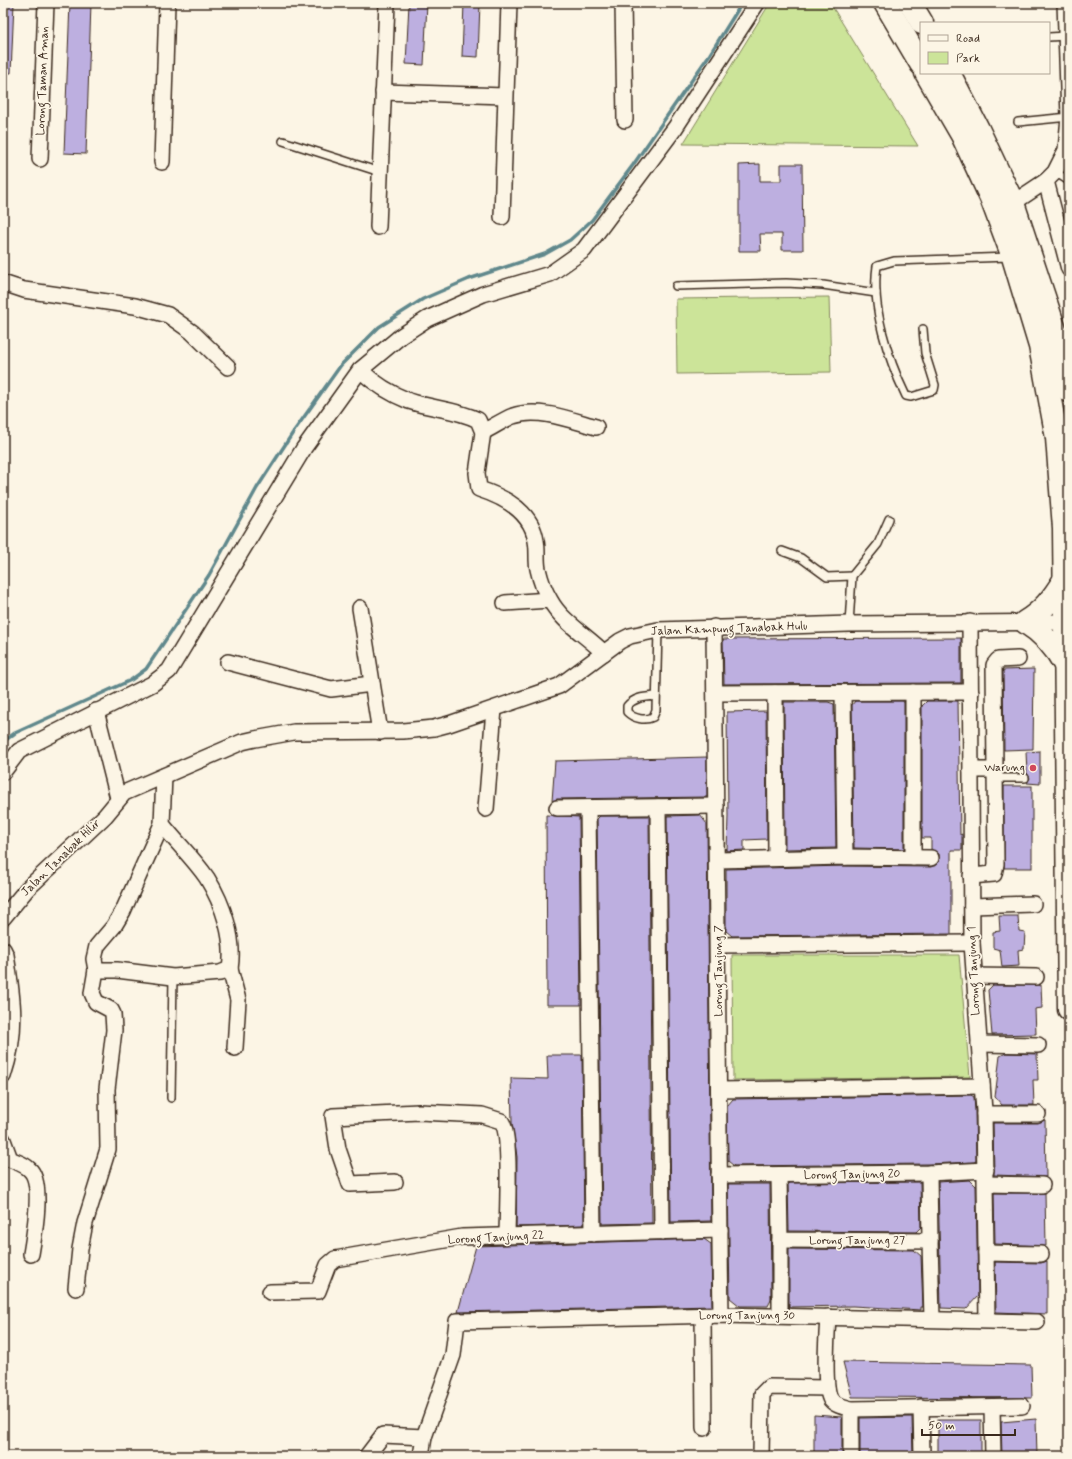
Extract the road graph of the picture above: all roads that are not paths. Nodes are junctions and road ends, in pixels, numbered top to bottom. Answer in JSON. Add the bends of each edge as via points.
{"nodes":[{"id":1,"x":46,"y":3,"type":"edge"},
{"id":2,"x":167,"y":3,"type":"edge"},
{"id":3,"x":387,"y":3,"type":"edge"},
{"id":4,"x":510,"y":3,"type":"edge"},
{"id":5,"x":623,"y":3,"type":"edge"},
{"id":6,"x":757,"y":3,"type":"edge"},
{"id":7,"x":884,"y":3,"type":"edge"},
{"id":8,"x":910,"y":3,"type":"edge"},
{"id":9,"x":1065,"y":3,"type":"edge"},
{"id":10,"x":921,"y":22,"type":"edge"},
{"id":11,"x":1066,"y":36,"type":"junction"},
{"id":12,"x":1050,"y":37,"type":"edge"},
{"id":13,"x":920,"y":62,"type":"edge"},
{"id":14,"x":927,"y":74,"type":"edge"},
{"id":15,"x":950,"y":74,"type":"edge"},
{"id":16,"x":383,"y":92,"type":"junction"},
{"id":17,"x":505,"y":96,"type":"junction"},
{"id":18,"x":1069,"y":117,"type":"edge"},
{"id":19,"x":625,"y":120,"type":"dead end"},
{"id":20,"x":1018,"y":122,"type":"dead end"},
{"id":21,"x":283,"y":141,"type":"dead end"},
{"id":22,"x":1067,"y":150,"type":"edge"},
{"id":23,"x":40,"y":159,"type":"dead end"},
{"id":24,"x":162,"y":162,"type":"dead end"},
{"id":25,"x":380,"y":172,"type":"junction"},
{"id":26,"x":1051,"y":176,"type":"junction"},
{"id":27,"x":1069,"y":181,"type":"edge"},
{"id":28,"x":1013,"y":203,"type":"junction"},
{"id":29,"x":502,"y":217,"type":"dead end"},
{"id":30,"x":378,"y":227,"type":"dead end"},
{"id":31,"x":1013,"y":256,"type":"junction"},
{"id":32,"x":1069,"y":269,"type":"edge"},
{"id":33,"x":3,"y":283,"type":"edge"},
{"id":34,"x":676,"y":286,"type":"dead end"},
{"id":35,"x":876,"y":293,"type":"junction"},
{"id":36,"x":923,"y":329,"type":"dead end"},
{"id":37,"x":228,"y":366,"type":"dead end"},
{"id":38,"x":360,"y":370,"type":"junction"},
{"id":39,"x":1069,"y":391,"type":"edge"},
{"id":40,"x":596,"y":427,"type":"dead end"},
{"id":41,"x":483,"y":432,"type":"junction"},
{"id":42,"x":889,"y":519,"type":"dead end"},
{"id":43,"x":782,"y":551,"type":"dead end"},
{"id":44,"x":852,"y":576,"type":"junction"},
{"id":45,"x":1064,"y":580,"type":"junction"},
{"id":46,"x":549,"y":600,"type":"junction"},
{"id":47,"x":505,"y":603,"type":"dead end"},
{"id":48,"x":360,"y":608,"type":"dead end"},
{"id":49,"x":970,"y":622,"type":"junction"},
{"id":50,"x":1025,"y":622,"type":"junction"},
{"id":51,"x":1065,"y":622,"type":"junction"},
{"id":52,"x":849,"y":624,"type":"junction"},
{"id":53,"x":714,"y":628,"type":"junction"},
{"id":54,"x":658,"y":630,"type":"junction"},
{"id":55,"x":604,"y":653,"type":"junction"},
{"id":56,"x":1018,"y":658,"type":"dead end"},
{"id":57,"x":228,"y":662,"type":"dead end"},
{"id":58,"x":1065,"y":665,"type":"junction"},
{"id":59,"x":372,"y":684,"type":"junction"},
{"id":60,"x":913,"y":692,"type":"junction"},
{"id":61,"x":971,"y":692,"type":"junction"},
{"id":62,"x":715,"y":693,"type":"junction"},
{"id":63,"x":775,"y":693,"type":"junction"},
{"id":64,"x":843,"y":693,"type":"junction"},
{"id":65,"x":656,"y":696,"type":"dead end"},
{"id":66,"x":494,"y":709,"type":"junction"},
{"id":67,"x":96,"y":711,"type":"junction"},
{"id":68,"x":380,"y":732,"type":"junction"},
{"id":69,"x":971,"y":770,"type":"junction"},
{"id":70,"x":3,"y":772,"type":"edge"},
{"id":71,"x":995,"y":774,"type":"junction"},
{"id":72,"x":164,"y":776,"type":"junction"},
{"id":73,"x":1025,"y":778,"type":"dead end"},
{"id":74,"x":118,"y":798,"type":"junction"},
{"id":75,"x":716,"y":806,"type":"junction"},
{"id":76,"x":658,"y":807,"type":"junction"},
{"id":77,"x":557,"y":808,"type":"dead end"},
{"id":78,"x":588,"y":808,"type":"junction"},
{"id":79,"x":486,"y":809,"type":"dead end"},
{"id":80,"x":162,"y":824,"type":"junction"},
{"id":81,"x":845,"y":857,"type":"junction"},
{"id":82,"x":776,"y":858,"type":"junction"},
{"id":83,"x":913,"y":858,"type":"junction"},
{"id":84,"x":931,"y":858,"type":"dead end"},
{"id":85,"x":718,"y":860,"type":"junction"},
{"id":86,"x":971,"y":876,"type":"junction"},
{"id":87,"x":1033,"y":904,"type":"dead end"},
{"id":88,"x":972,"y":906,"type":"junction"},
{"id":89,"x":3,"y":918,"type":"edge"},
{"id":90,"x":972,"y":943,"type":"junction"},
{"id":91,"x":719,"y":945,"type":"junction"},
{"id":92,"x":3,"y":949,"type":"edge"},
{"id":93,"x":230,"y":968,"type":"junction"},
{"id":94,"x":96,"y":970,"type":"junction"},
{"id":95,"x":974,"y":976,"type":"junction"},
{"id":96,"x":173,"y":977,"type":"junction"},
{"id":97,"x":1036,"y":977,"type":"dead end"},
{"id":98,"x":1069,"y":1009,"type":"edge"},
{"id":99,"x":979,"y":1044,"type":"junction"},
{"id":100,"x":1038,"y":1045,"type":"dead end"},
{"id":101,"x":235,"y":1048,"type":"dead end"},
{"id":102,"x":6,"y":1049,"type":"edge"},
{"id":103,"x":3,"y":1076,"type":"edge"},
{"id":104,"x":982,"y":1086,"type":"junction"},
{"id":105,"x":719,"y":1090,"type":"junction"},
{"id":106,"x":171,"y":1098,"type":"dead end"},
{"id":107,"x":984,"y":1114,"type":"junction"},
{"id":108,"x":1038,"y":1114,"type":"dead end"},
{"id":109,"x":3,"y":1140,"type":"edge"},
{"id":110,"x":929,"y":1173,"type":"junction"},
{"id":111,"x":719,"y":1175,"type":"junction"},
{"id":112,"x":779,"y":1176,"type":"junction"},
{"id":113,"x":986,"y":1177,"type":"junction"},
{"id":114,"x":395,"y":1182,"type":"dead end"},
{"id":115,"x":1042,"y":1185,"type":"dead end"},
{"id":116,"x":720,"y":1230,"type":"junction"},
{"id":117,"x":662,"y":1232,"type":"junction"},
{"id":118,"x":593,"y":1234,"type":"junction"},
{"id":119,"x":507,"y":1236,"type":"junction"},
{"id":120,"x":780,"y":1240,"type":"junction"},
{"id":121,"x":930,"y":1241,"type":"junction"},
{"id":122,"x":31,"y":1254,"type":"dead end"},
{"id":123,"x":986,"y":1254,"type":"junction"},
{"id":124,"x":1041,"y":1254,"type":"dead end"},
{"id":125,"x":76,"y":1288,"type":"dead end"},
{"id":126,"x":270,"y":1292,"type":"dead end"},
{"id":127,"x":721,"y":1315,"type":"junction"},
{"id":128,"x":703,"y":1316,"type":"junction"},
{"id":129,"x":780,"y":1316,"type":"junction"},
{"id":130,"x":828,"y":1317,"type":"junction"},
{"id":131,"x":932,"y":1319,"type":"junction"},
{"id":132,"x":987,"y":1320,"type":"junction"},
{"id":133,"x":1037,"y":1322,"type":"dead end"},
{"id":134,"x":827,"y":1388,"type":"junction"},
{"id":135,"x":1022,"y":1406,"type":"dead end"},
{"id":136,"x":921,"y":1407,"type":"junction"},
{"id":137,"x":992,"y":1407,"type":"junction"},
{"id":138,"x":851,"y":1408,"type":"junction"},
{"id":139,"x":704,"y":1428,"type":"dead end"},
{"id":140,"x":424,"y":1438,"type":"junction"},
{"id":141,"x":366,"y":1456,"type":"edge"},
{"id":142,"x":421,"y":1456,"type":"edge"},
{"id":143,"x":760,"y":1456,"type":"edge"},
{"id":144,"x":851,"y":1456,"type":"edge"},
{"id":145,"x":922,"y":1456,"type":"edge"},
{"id":146,"x":992,"y":1456,"type":"edge"}],
"edges":[{"from":1,"to":23,"type":"street","name":"Lorong Taman Aman"},
{"from":2,"to":24,"type":"street"},
{"from":3,"to":16,"type":"street"},
{"from":4,"to":17,"type":"street"},
{"from":5,"to":19,"type":"street"},
{"from":6,"to":38,"type":"street","via":[[675,128],[584,250],[550,274],[483,294],[427,319]]},
{"from":7,"to":13,"type":"highway"},
{"from":8,"to":10,"type":"highway"},
{"from":9,"to":11,"type":"street"},
{"from":11,"to":12,"type":"lane"},
{"from":11,"to":18,"type":"street"},
{"from":14,"to":31,"type":"highway","via":[[962,135],[991,198]]},
{"from":15,"to":28,"type":"highway"},
{"from":16,"to":17,"type":"street"},
{"from":16,"to":25,"type":"street"},
{"from":17,"to":29,"type":"street"},
{"from":18,"to":20,"type":"lane"},
{"from":18,"to":22,"type":"street"},
{"from":21,"to":25,"type":"lane"},
{"from":22,"to":26,"type":"street"},
{"from":25,"to":30,"type":"street"},
{"from":26,"to":27,"type":"lane"},
{"from":26,"to":28,"type":"street"},
{"from":26,"to":32,"type":"street"},
{"from":28,"to":39,"type":"highway","via":[[1059,342]]},
{"from":31,"to":35,"type":"lane","via":[[894,261],[877,266]]},
{"from":31,"to":45,"type":"highway","via":[[1040,346],[1057,438],[1064,528]]},
{"from":33,"to":37,"type":"street","via":[[24,290],[135,306],[168,316],[192,332]]},
{"from":34,"to":35,"type":"lane","via":[[786,283],[823,285]]},
{"from":35,"to":36,"type":"lane","via":[[884,338],[906,396],[934,390]]},
{"from":38,"to":41,"type":"street","via":[[373,383],[409,401],[457,411],[478,420]]},
{"from":38,"to":67,"type":"street","via":[[304,448],[168,672],[152,684]]},
{"from":40,"to":41,"type":"street","via":[[529,413],[514,416]]},
{"from":41,"to":46,"type":"street","via":[[477,473],[479,489],[513,504],[532,527],[536,540],[538,569]]},
{"from":42,"to":44,"type":"lane","via":[[878,544]]},
{"from":43,"to":44,"type":"lane","via":[[801,558],[827,577]]},
{"from":44,"to":52,"type":"lane"},
{"from":45,"to":50,"type":"highway","via":[[1047,605]]},
{"from":45,"to":51,"type":"highway"},
{"from":46,"to":47,"type":"street"},
{"from":46,"to":55,"type":"street","via":[[559,613]]},
{"from":48,"to":59,"type":"street"},
{"from":49,"to":50,"type":"street","name":"Jalan Kampung Tanabak Hulu"},
{"from":49,"to":52,"type":"street","name":"Jalan Kampung Tanabak Hulu"},
{"from":49,"to":61,"type":"street","name":"Lorong Tanjung 1"},
{"from":50,"to":51,"type":"street","name":"Jalan Kampung Tanabak Hulu"},
{"from":50,"to":58,"type":"highway","via":[[1044,635]]},
{"from":51,"to":58,"type":"highway"},
{"from":52,"to":53,"type":"street","name":"Jalan Kampung Tanabak Hulu"},
{"from":53,"to":54,"type":"street","name":"Jalan Kampung Tanabak Hulu"},
{"from":53,"to":62,"type":"street","name":"Lorong Tanjung 7"},
{"from":54,"to":55,"type":"street","name":"Jalan Kampung Tanabak Hulu","via":[[630,636]]},
{"from":54,"to":65,"type":"lane"},
{"from":55,"to":66,"type":"street","name":"Jalan Kampung Tanabak Hulu","via":[[559,686]]},
{"from":56,"to":71,"type":"street","via":[[998,660],[994,665]]},
{"from":57,"to":59,"type":"street","via":[[331,689]]},
{"from":58,"to":98,"type":"highway"},
{"from":59,"to":68,"type":"street"},
{"from":60,"to":61,"type":"street"},
{"from":60,"to":64,"type":"street"},
{"from":60,"to":83,"type":"street"},
{"from":61,"to":69,"type":"street","name":"Lorong Tanjung 1"},
{"from":62,"to":63,"type":"street"},
{"from":62,"to":75,"type":"street","name":"Lorong Tanjung 7"},
{"from":63,"to":64,"type":"street"},
{"from":63,"to":82,"type":"street"},
{"from":64,"to":81,"type":"street"},
{"from":66,"to":68,"type":"street","name":"Jalan Kampung Tanabak Hulu","via":[[434,728]]},
{"from":66,"to":79,"type":"street"},
{"from":67,"to":70,"type":"street","via":[[19,751]]},
{"from":67,"to":74,"type":"street"},
{"from":68,"to":72,"type":"street","name":"Jalan Kampung Tanabak Hulu","via":[[294,732],[255,739],[242,742]]},
{"from":69,"to":71,"type":"street"},
{"from":69,"to":86,"type":"street","name":"Lorong Tanjung 1"},
{"from":71,"to":73,"type":"lane"},
{"from":71,"to":86,"type":"street","via":[[994,874]]},
{"from":72,"to":74,"type":"street","name":"Jalan Kampung Tanabak Hulu","via":[[124,792]]},
{"from":72,"to":80,"type":"street"},
{"from":74,"to":89,"type":"street","name":"Jalan Tanabak Hilir","via":[[104,816],[28,889]]},
{"from":75,"to":76,"type":"street"},
{"from":75,"to":85,"type":"street","name":"Lorong Tanjung 7"},
{"from":76,"to":78,"type":"street"},
{"from":76,"to":117,"type":"street"},
{"from":77,"to":78,"type":"street"},
{"from":78,"to":118,"type":"street"},
{"from":80,"to":93,"type":"street","via":[[205,876],[217,898],[230,938]]},
{"from":80,"to":94,"type":"street","via":[[123,911],[97,946],[94,959]]},
{"from":81,"to":82,"type":"street"},
{"from":81,"to":83,"type":"street"},
{"from":82,"to":85,"type":"street"},
{"from":83,"to":84,"type":"street"},
{"from":85,"to":91,"type":"street","name":"Lorong Tanjung 7"},
{"from":86,"to":88,"type":"street","name":"Lorong Tanjung 1"},
{"from":87,"to":88,"type":"street"},
{"from":88,"to":90,"type":"street","name":"Lorong Tanjung 1"},
{"from":90,"to":91,"type":"street"},
{"from":90,"to":95,"type":"street","name":"Lorong Tanjung 1"},
{"from":91,"to":105,"type":"street","name":"Lorong Tanjung 7"},
{"from":92,"to":102,"type":"street","via":[[14,1014],[14,1030]]},
{"from":93,"to":96,"type":"street","via":[[220,973]]},
{"from":93,"to":101,"type":"street","via":[[238,1000]]},
{"from":94,"to":96,"type":"street"},
{"from":94,"to":125,"type":"street","via":[[92,993],[96,1002],[111,1010],[113,1014],[114,1030],[107,1089],[108,1149],[85,1223]]},
{"from":95,"to":97,"type":"street"},
{"from":95,"to":99,"type":"street","name":"Lorong Tanjung 1"},
{"from":96,"to":106,"type":"lane"},
{"from":99,"to":100,"type":"street"},
{"from":99,"to":104,"type":"street","name":"Lorong Tanjung 1"},
{"from":102,"to":103,"type":"street"},
{"from":104,"to":105,"type":"street"},
{"from":104,"to":107,"type":"street","name":"Lorong Tanjung 1"},
{"from":105,"to":111,"type":"street","name":"Lorong Tanjung 7"},
{"from":107,"to":108,"type":"street"},
{"from":107,"to":113,"type":"street","name":"Lorong Tanjung 1"},
{"from":109,"to":122,"type":"street","via":[[10,1158],[30,1169],[36,1178],[36,1222]]},
{"from":110,"to":112,"type":"street","name":"Lorong Tanjung 20"},
{"from":110,"to":113,"type":"street","name":"Lorong Tanjung 20"},
{"from":110,"to":121,"type":"street"},
{"from":111,"to":112,"type":"street","name":"Lorong Tanjung 20"},
{"from":111,"to":116,"type":"street","name":"Lorong Tanjung 7"},
{"from":112,"to":120,"type":"street"},
{"from":113,"to":115,"type":"street","name":"Lorong Tanjung 20"},
{"from":113,"to":123,"type":"street","name":"Lorong Tanjung 1"},
{"from":114,"to":119,"type":"street","via":[[350,1184],[338,1149],[333,1116],[419,1112],[485,1115],[501,1121],[506,1129]]},
{"from":116,"to":117,"type":"street","name":"Lorong Tanjung 22"},
{"from":116,"to":127,"type":"street","name":"Lorong Tanjung 7"},
{"from":117,"to":118,"type":"street","name":"Lorong Tanjung 22"},
{"from":118,"to":119,"type":"street","name":"Lorong Tanjung 22"},
{"from":119,"to":126,"type":"street","name":"Lorong Tanjung 22","via":[[464,1237],[335,1260],[328,1265],[318,1291]]},
{"from":120,"to":121,"type":"street","name":"Lorong Tanjung 27"},
{"from":120,"to":129,"type":"street"},
{"from":121,"to":131,"type":"street"},
{"from":123,"to":124,"type":"street"},
{"from":123,"to":132,"type":"street","name":"Lorong Tanjung 1"},
{"from":127,"to":128,"type":"street","name":"Lorong Tanjung 30"},
{"from":127,"to":129,"type":"street","name":"Lorong Tanjung 30"},
{"from":128,"to":139,"type":"street"},
{"from":128,"to":140,"type":"street","name":"Lorong Tanjung 30","via":[[457,1321],[449,1370]]},
{"from":129,"to":130,"type":"street","name":"Lorong Tanjung 30"},
{"from":130,"to":131,"type":"street","name":"Lorong Tanjung 30"},
{"from":130,"to":134,"type":"street"},
{"from":131,"to":132,"type":"street","name":"Lorong Tanjung 30"},
{"from":132,"to":133,"type":"street","name":"Lorong Tanjung 30"},
{"from":134,"to":138,"type":"street","via":[[832,1400],[840,1406]]},
{"from":134,"to":143,"type":"street","via":[[769,1387],[762,1394]]},
{"from":135,"to":137,"type":"street"},
{"from":136,"to":137,"type":"street"},
{"from":136,"to":138,"type":"street"},
{"from":136,"to":145,"type":"street"},
{"from":137,"to":146,"type":"street"},
{"from":138,"to":144,"type":"street"},
{"from":140,"to":141,"type":"street","via":[[383,1435]]},
{"from":140,"to":142,"type":"street"}]}
